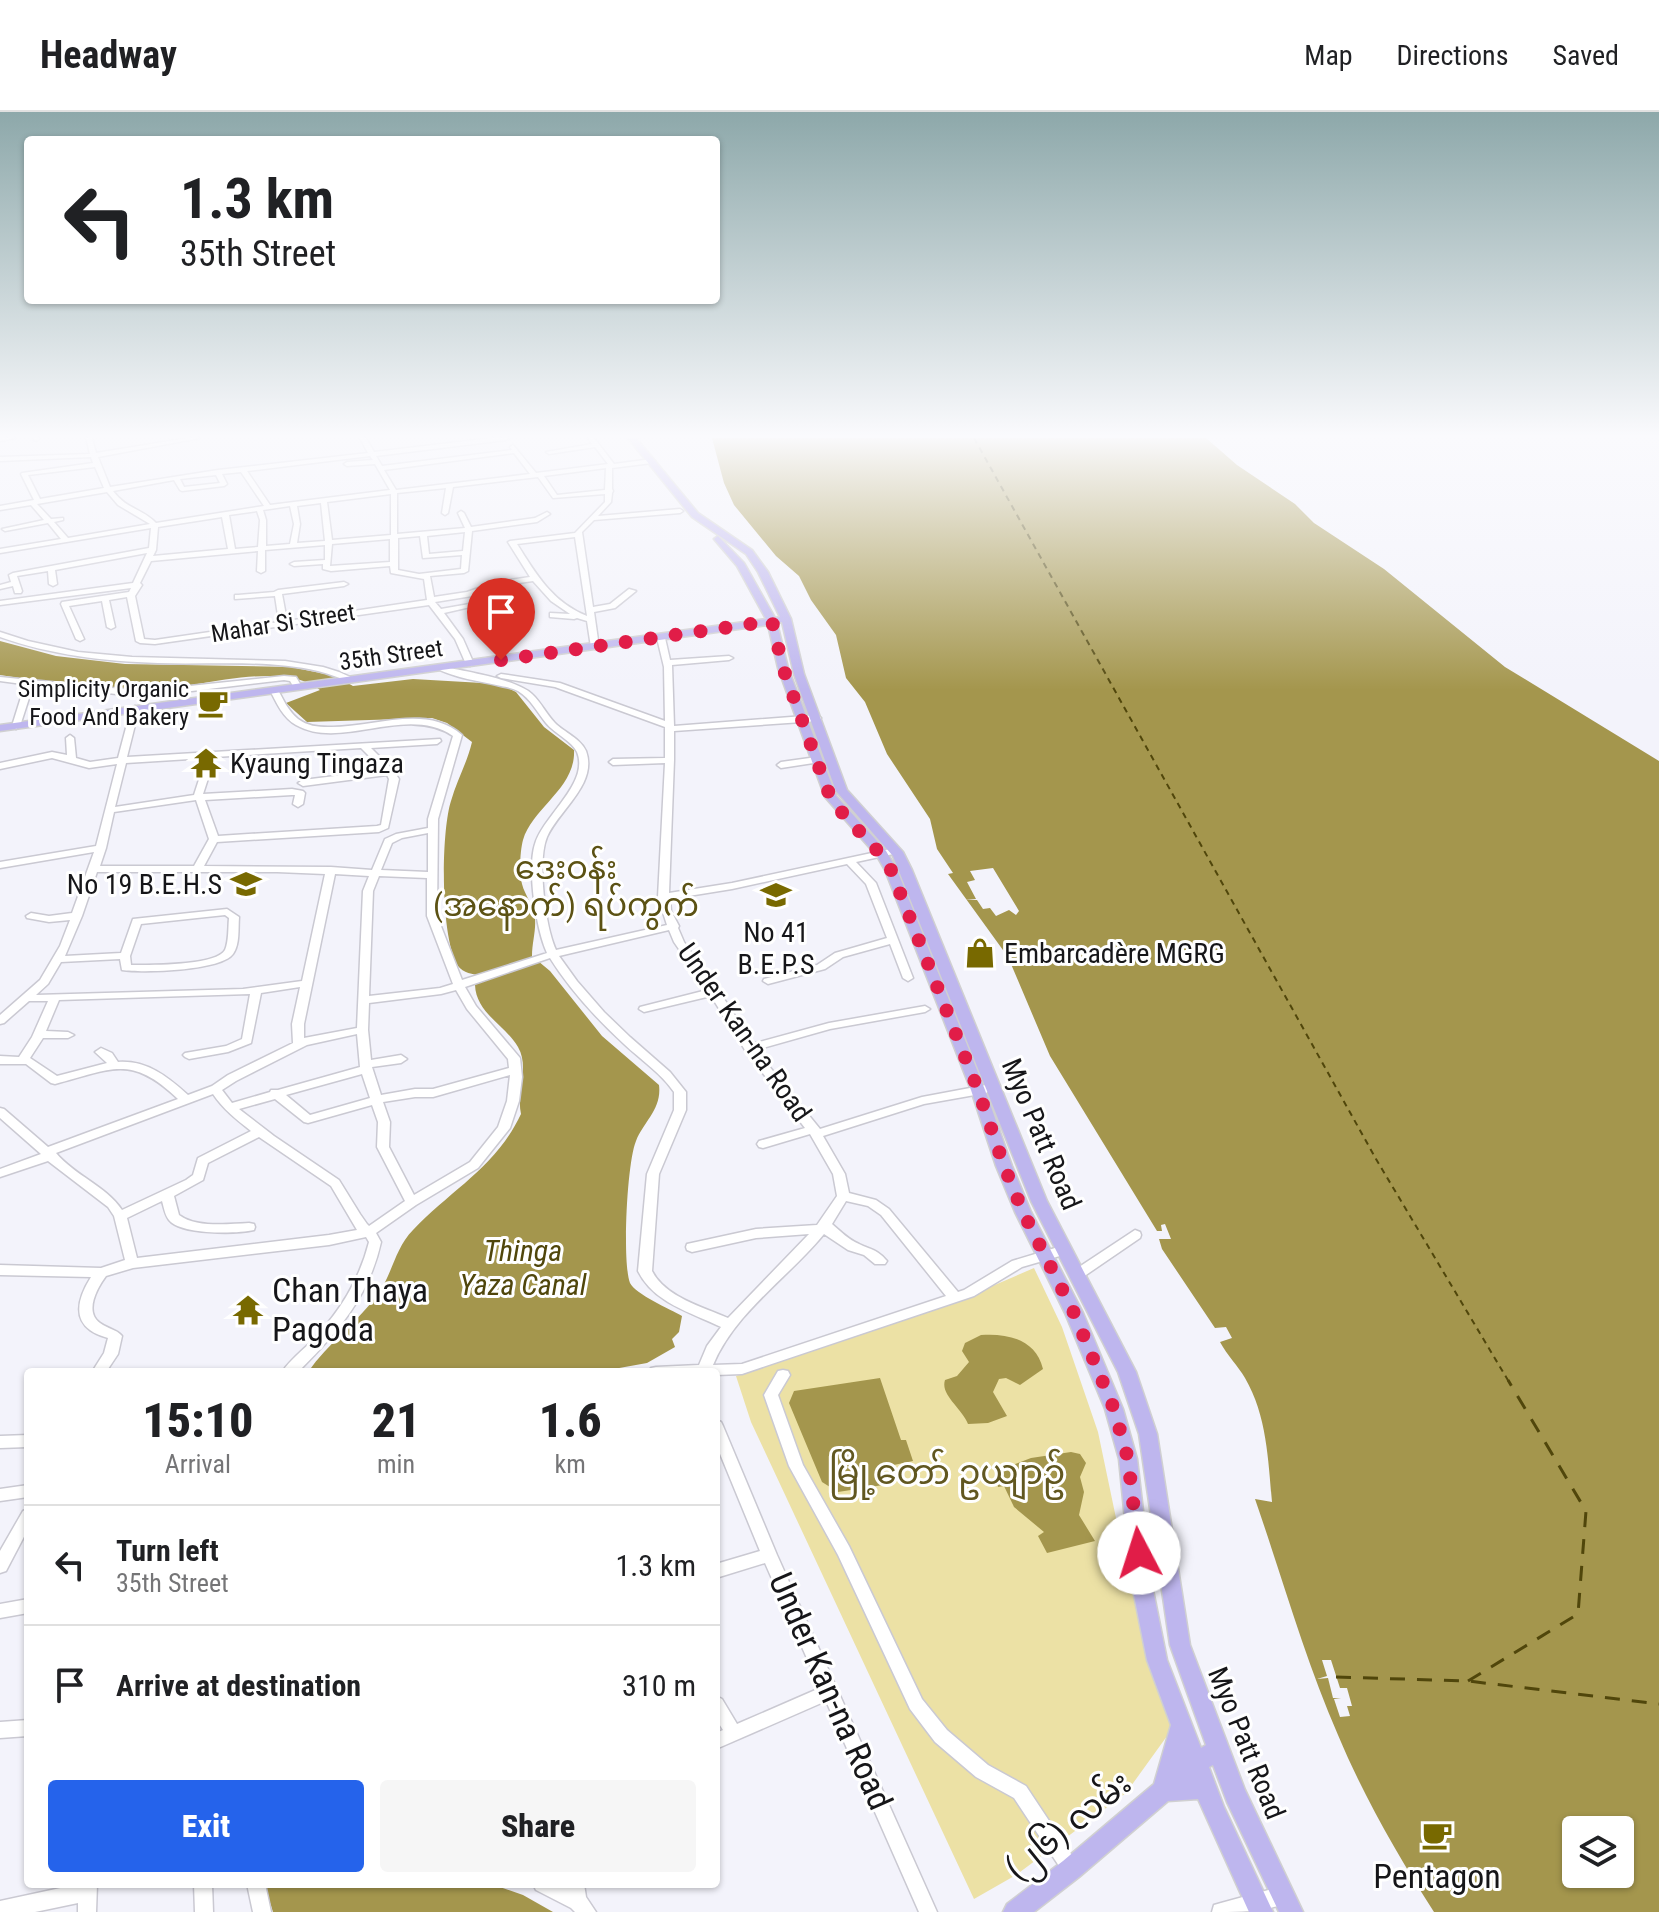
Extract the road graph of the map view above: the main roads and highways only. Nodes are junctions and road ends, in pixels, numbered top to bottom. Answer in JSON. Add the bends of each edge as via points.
{"nodes":[{"id":1,"x":697,"y":522,"type":"edge"},
{"id":2,"x":779,"y":620,"type":"junction"},
{"id":3,"x":810,"y":718,"type":"junction"},
{"id":4,"x":0,"y":728,"type":"edge"},
{"id":5,"x":838,"y":796,"type":"junction"},
{"id":6,"x":888,"y":853,"type":"junction"},
{"id":7,"x":948,"y":970,"type":"junction"},
{"id":8,"x":930,"y":973,"type":"junction"},
{"id":9,"x":985,"y":1089,"type":"junction"},
{"id":10,"x":1141,"y":1580,"type":"junction"},
{"id":11,"x":1170,"y":1581,"type":"junction"},
{"id":12,"x":1181,"y":1726,"type":"junction"},
{"id":13,"x":1218,"y":1750,"type":"junction"},
{"id":14,"x":1196,"y":1763,"type":"junction"},
{"id":15,"x":1206,"y":1788,"type":"junction"},
{"id":16,"x":1164,"y":1791,"type":"junction"},
{"id":17,"x":1287,"y":1904,"type":"edge"},
{"id":18,"x":1259,"y":1907,"type":"edge"},
{"id":19,"x":1015,"y":1912,"type":"edge"}],
"edges":[{"from":1,"to":2,"type":"main road","name":"Myo Patt Road","via":[[733,553]]},
{"from":2,"to":3,"type":"main road","name":"Myo Patt Road","via":[[783,668]]},
{"from":2,"to":4,"type":"main road","name":"35th Street"},
{"from":3,"to":5,"type":"main road","name":"Myo Patt Road"},
{"from":3,"to":5,"type":"main road","name":"Myo Patt Road","via":[[817,760]]},
{"from":5,"to":6,"type":"main road","name":"Myo Patt Road"},
{"from":6,"to":7,"type":"main road","name":"Myo Patt Road"},
{"from":6,"to":8,"type":"main road","name":"Myo Patt Road"},
{"from":7,"to":8,"type":"main road"},
{"from":7,"to":9,"type":"main road","name":"Myo Patt Road"},
{"from":8,"to":9,"type":"main road","name":"Myo Patt Road"},
{"from":9,"to":10,"type":"main road","name":"Myo Patt Road","via":[[1004,1166],[1102,1376],[1123,1435]]},
{"from":9,"to":11,"type":"main road","name":"Myo Patt Road","via":[[1127,1372],[1148,1434]]},
{"from":10,"to":11,"type":"main road"},
{"from":10,"to":12,"type":"main road","name":"Myo Patt Road","via":[[1157,1660]]},
{"from":11,"to":13,"type":"main road","name":"Myo Patt Road","via":[[1180,1645]]},
{"from":12,"to":14,"type":"main road","name":"Myo Patt Road"},
{"from":12,"to":16,"type":"main road"},
{"from":13,"to":14,"type":"main road","name":"(၂၆) လမ်း"},
{"from":13,"to":17,"type":"main road","name":"Myo Patt Road"},
{"from":14,"to":15,"type":"main road","name":"Myo Patt Road"},
{"from":14,"to":16,"type":"main road","name":"(၂၆) လမ်း"},
{"from":15,"to":16,"type":"main road"},
{"from":15,"to":18,"type":"main road","name":"Myo Patt Road"},
{"from":16,"to":19,"type":"main road","name":"(၂၆) လမ်း"}]}
